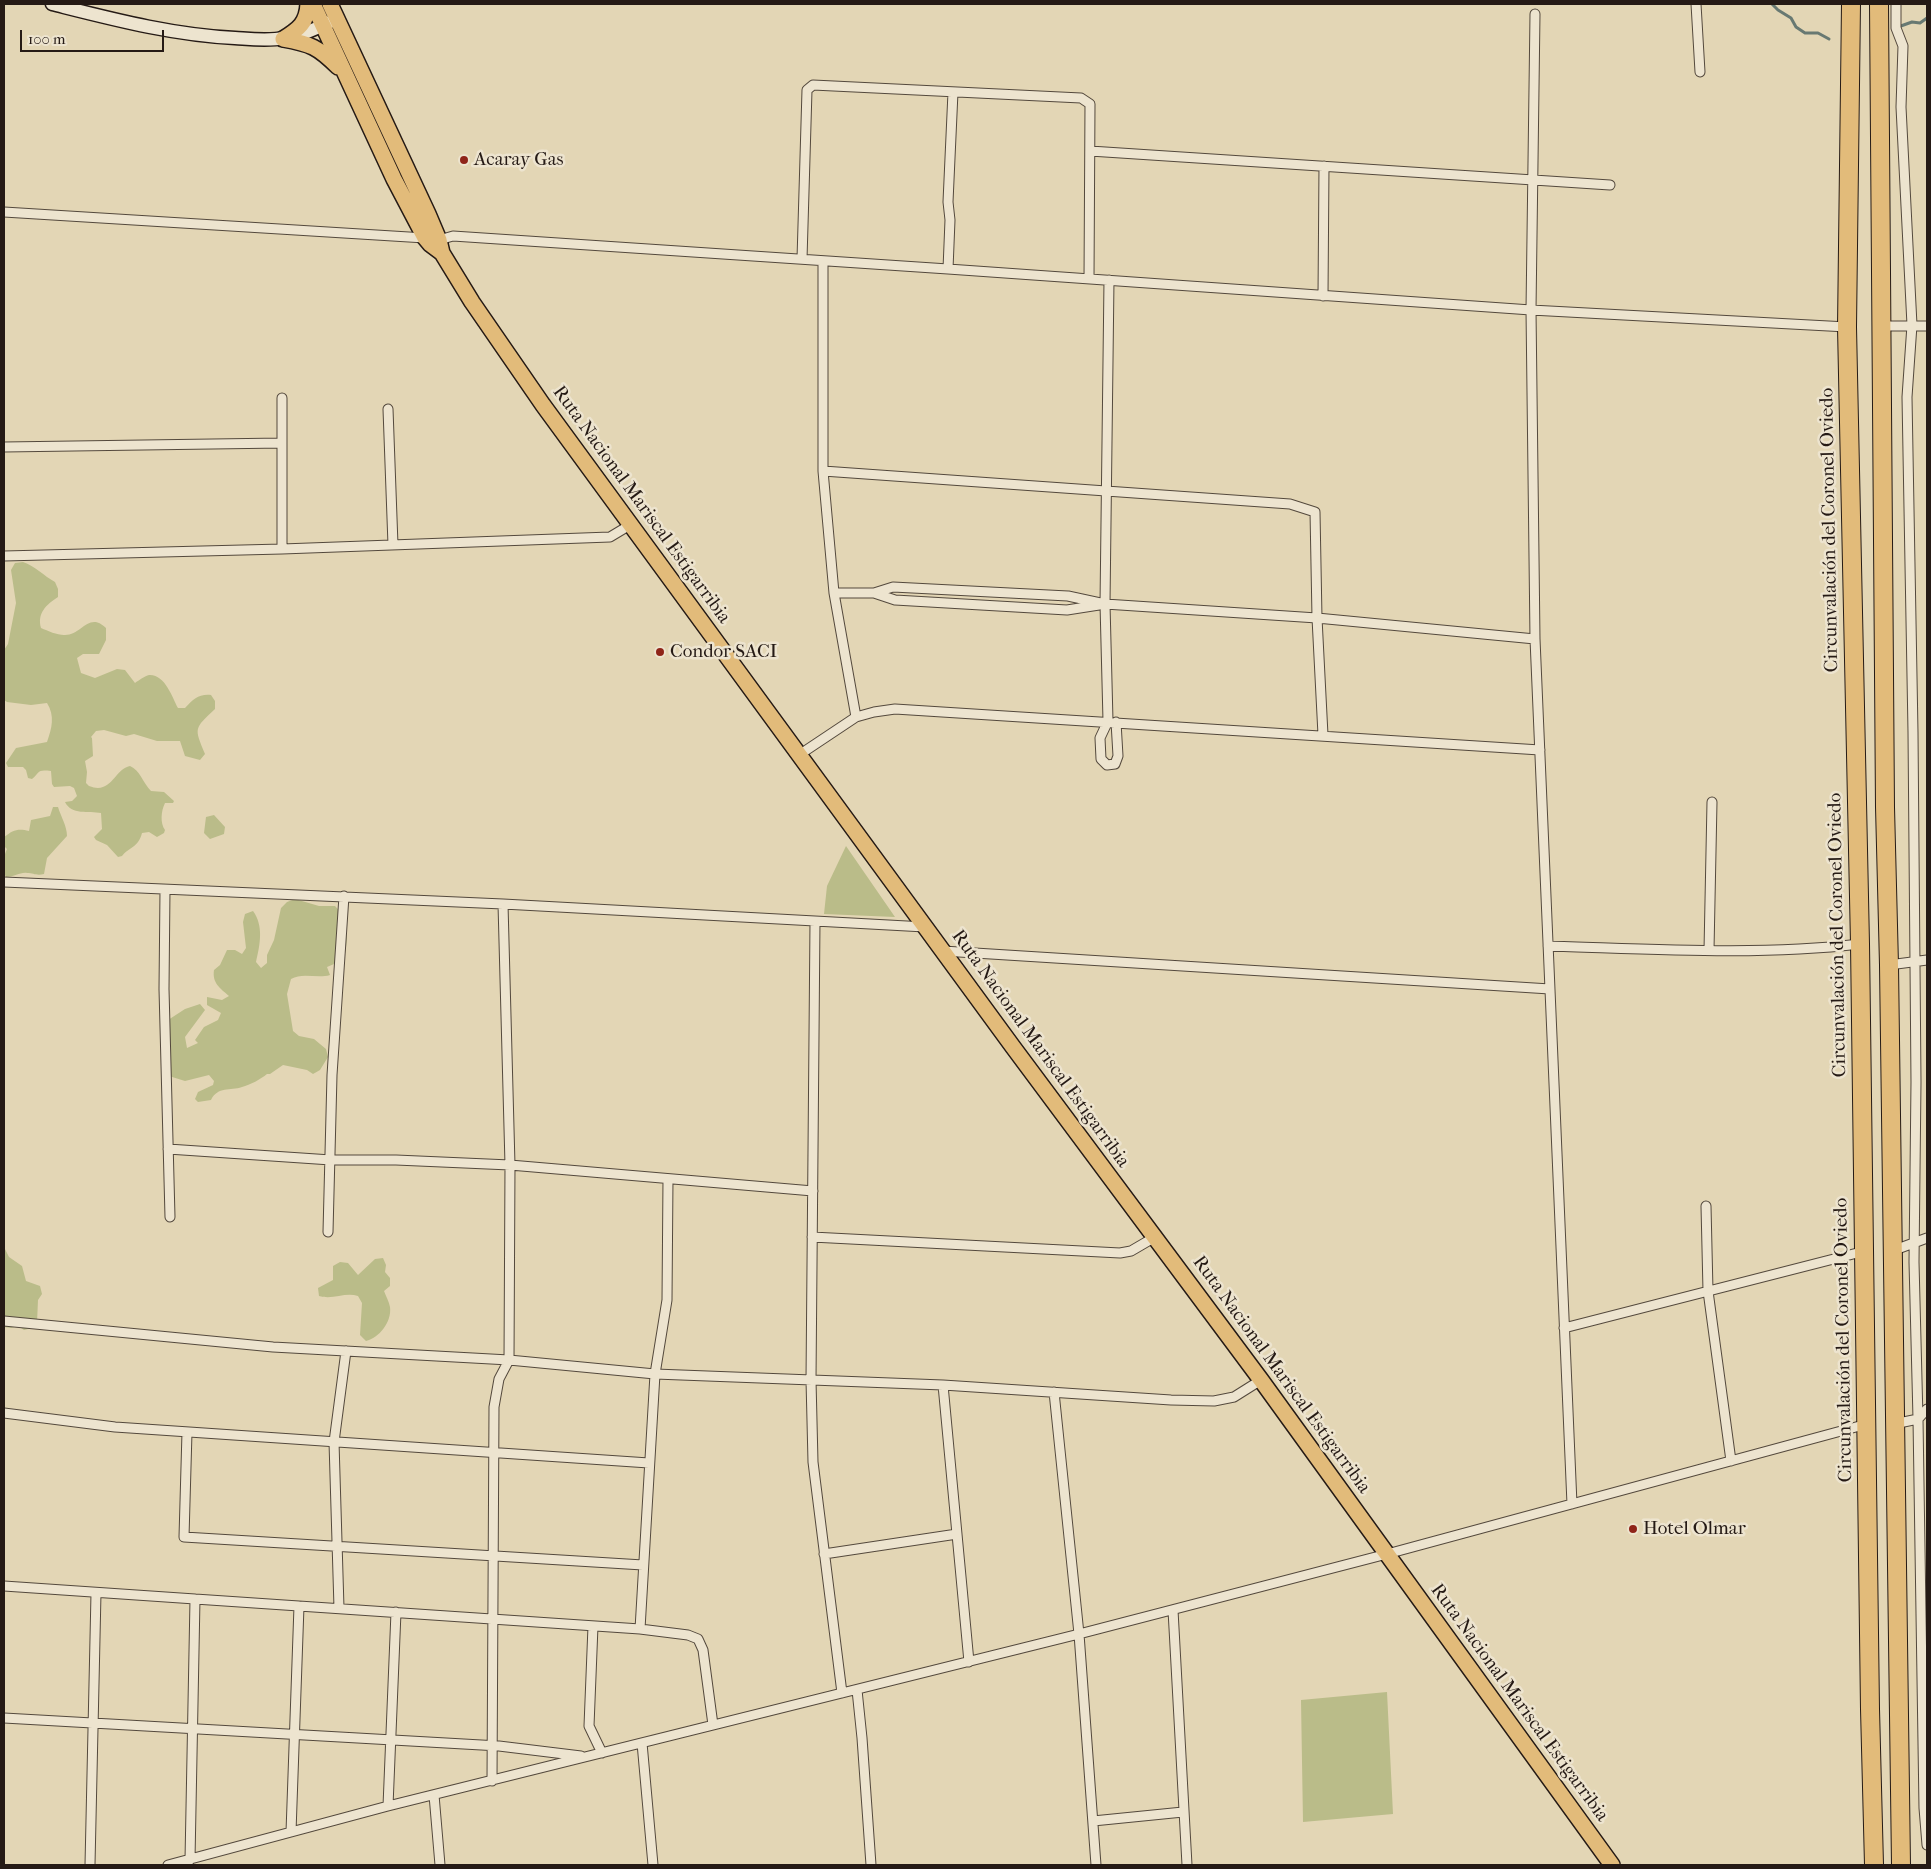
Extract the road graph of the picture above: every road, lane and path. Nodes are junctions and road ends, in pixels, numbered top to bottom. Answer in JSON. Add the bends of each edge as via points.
{"nodes":[{"id":1,"x":52,"y":4,"type":"edge"},
{"id":2,"x":308,"y":4,"type":"edge"},
{"id":3,"x":313,"y":4,"type":"edge"},
{"id":4,"x":330,"y":4,"type":"edge"},
{"id":5,"x":1696,"y":4,"type":"edge"},
{"id":6,"x":1851,"y":4,"type":"edge"},
{"id":7,"x":1879,"y":4,"type":"edge"},
{"id":8,"x":1896,"y":4,"type":"edge"},
{"id":9,"x":1535,"y":14,"type":"dead end"},
{"id":10,"x":337,"y":19,"type":"junction"},
{"id":11,"x":322,"y":26,"type":"junction"},
{"id":12,"x":283,"y":39,"type":"junction"},
{"id":13,"x":1700,"y":72,"type":"dead end"},
{"id":14,"x":350,"y":86,"type":"junction"},
{"id":15,"x":953,"y":92,"type":"junction"},
{"id":16,"x":1090,"y":151,"type":"junction"},
{"id":17,"x":1324,"y":166,"type":"junction"},
{"id":18,"x":1533,"y":180,"type":"junction"},
{"id":19,"x":1610,"y":184,"type":"dead end"},
{"id":20,"x":4,"y":212,"type":"edge"},
{"id":21,"x":435,"y":244,"type":"junction"},
{"id":22,"x":802,"y":259,"type":"junction"},
{"id":23,"x":822,"y":261,"type":"junction"},
{"id":24,"x":948,"y":269,"type":"junction"},
{"id":25,"x":1089,"y":279,"type":"junction"},
{"id":26,"x":1109,"y":280,"type":"junction"},
{"id":27,"x":1323,"y":296,"type":"junction"},
{"id":28,"x":1531,"y":310,"type":"junction"},
{"id":29,"x":1912,"y":325,"type":"junction"},
{"id":30,"x":1881,"y":326,"type":"junction"},
{"id":31,"x":1927,"y":326,"type":"edge"},
{"id":32,"x":1847,"y":327,"type":"junction"},
{"id":33,"x":282,"y":398,"type":"dead end"},
{"id":34,"x":388,"y":409,"type":"dead end"},
{"id":35,"x":282,"y":443,"type":"junction"},
{"id":36,"x":4,"y":448,"type":"edge"},
{"id":37,"x":823,"y":471,"type":"junction"},
{"id":38,"x":1108,"y":492,"type":"junction"},
{"id":39,"x":630,"y":525,"type":"junction"},
{"id":40,"x":394,"y":545,"type":"junction"},
{"id":41,"x":282,"y":549,"type":"junction"},
{"id":42,"x":4,"y":556,"type":"edge"},
{"id":43,"x":834,"y":593,"type":"junction"},
{"id":44,"x":874,"y":593,"type":"junction"},
{"id":45,"x":1106,"y":604,"type":"junction"},
{"id":46,"x":1317,"y":618,"type":"junction"},
{"id":47,"x":1535,"y":639,"type":"junction"},
{"id":48,"x":856,"y":717,"type":"junction"},
{"id":49,"x":1112,"y":722,"type":"junction"},
{"id":50,"x":1323,"y":735,"type":"junction"},
{"id":51,"x":1540,"y":750,"type":"junction"},
{"id":52,"x":799,"y":755,"type":"junction"},
{"id":53,"x":1712,"y":802,"type":"dead end"},
{"id":54,"x":4,"y":882,"type":"edge"},
{"id":55,"x":165,"y":890,"type":"junction"},
{"id":56,"x":344,"y":896,"type":"junction"},
{"id":57,"x":503,"y":904,"type":"junction"},
{"id":58,"x":815,"y":922,"type":"junction"},
{"id":59,"x":925,"y":927,"type":"junction"},
{"id":60,"x":1860,"y":944,"type":"junction"},
{"id":61,"x":1548,"y":946,"type":"junction"},
{"id":62,"x":1709,"y":950,"type":"junction"},
{"id":63,"x":943,"y":951,"type":"junction"},
{"id":64,"x":1927,"y":960,"type":"edge"},
{"id":65,"x":1915,"y":962,"type":"junction"},
{"id":66,"x":1889,"y":966,"type":"junction"},
{"id":67,"x":1550,"y":989,"type":"junction"},
{"id":68,"x":168,"y":1149,"type":"junction"},
{"id":69,"x":331,"y":1160,"type":"junction"},
{"id":70,"x":510,"y":1165,"type":"junction"},
{"id":71,"x":668,"y":1179,"type":"junction"},
{"id":72,"x":813,"y":1191,"type":"junction"},
{"id":73,"x":1706,"y":1206,"type":"dead end"},
{"id":74,"x":170,"y":1217,"type":"dead end"},
{"id":75,"x":328,"y":1232,"type":"dead end"},
{"id":76,"x":812,"y":1236,"type":"junction"},
{"id":77,"x":1155,"y":1237,"type":"junction"},
{"id":78,"x":1927,"y":1238,"type":"edge"},
{"id":79,"x":1915,"y":1242,"type":"junction"},
{"id":80,"x":1865,"y":1251,"type":"junction"},
{"id":81,"x":1892,"y":1251,"type":"junction"},
{"id":82,"x":1708,"y":1291,"type":"junction"},
{"id":83,"x":4,"y":1321,"type":"edge"},
{"id":84,"x":1564,"y":1328,"type":"junction"},
{"id":85,"x":346,"y":1351,"type":"junction"},
{"id":86,"x":509,"y":1360,"type":"junction"},
{"id":87,"x":655,"y":1374,"type":"junction"},
{"id":88,"x":811,"y":1380,"type":"junction"},
{"id":89,"x":1261,"y":1380,"type":"junction"},
{"id":90,"x":943,"y":1385,"type":"junction"},
{"id":91,"x":1054,"y":1392,"type":"junction"},
{"id":92,"x":1927,"y":1409,"type":"edge"},
{"id":93,"x":4,"y":1413,"type":"edge"},
{"id":94,"x":1918,"y":1418,"type":"junction"},
{"id":95,"x":1867,"y":1424,"type":"junction"},
{"id":96,"x":1894,"y":1424,"type":"junction"},
{"id":97,"x":186,"y":1432,"type":"junction"},
{"id":98,"x":334,"y":1442,"type":"junction"},
{"id":99,"x":494,"y":1452,"type":"junction"},
{"id":100,"x":1731,"y":1461,"type":"junction"},
{"id":101,"x":649,"y":1462,"type":"junction"},
{"id":102,"x":1572,"y":1504,"type":"junction"},
{"id":103,"x":957,"y":1534,"type":"junction"},
{"id":104,"x":338,"y":1546,"type":"junction"},
{"id":105,"x":824,"y":1554,"type":"junction"},
{"id":106,"x":1387,"y":1554,"type":"junction"},
{"id":107,"x":493,"y":1555,"type":"junction"},
{"id":108,"x":644,"y":1565,"type":"junction"},
{"id":109,"x":4,"y":1586,"type":"edge"},
{"id":110,"x":96,"y":1593,"type":"junction"},
{"id":111,"x":195,"y":1599,"type":"junction"},
{"id":112,"x":299,"y":1606,"type":"junction"},
{"id":113,"x":339,"y":1608,"type":"junction"},
{"id":114,"x":1172,"y":1610,"type":"junction"},
{"id":115,"x":396,"y":1612,"type":"junction"},
{"id":116,"x":492,"y":1619,"type":"junction"},
{"id":117,"x":593,"y":1626,"type":"junction"},
{"id":118,"x":640,"y":1629,"type":"junction"},
{"id":119,"x":1079,"y":1634,"type":"junction"},
{"id":120,"x":969,"y":1662,"type":"junction"},
{"id":121,"x":856,"y":1690,"type":"junction"},
{"id":122,"x":842,"y":1693,"type":"junction"},
{"id":123,"x":4,"y":1718,"type":"edge"},
{"id":124,"x":93,"y":1724,"type":"junction"},
{"id":125,"x":713,"y":1726,"type":"junction"},
{"id":126,"x":192,"y":1729,"type":"junction"},
{"id":127,"x":294,"y":1735,"type":"junction"},
{"id":128,"x":391,"y":1740,"type":"junction"},
{"id":129,"x":642,"y":1743,"type":"junction"},
{"id":130,"x":491,"y":1746,"type":"junction"},
{"id":131,"x":602,"y":1753,"type":"junction"},
{"id":132,"x":589,"y":1756,"type":"junction"},
{"id":133,"x":492,"y":1780,"type":"junction"},
{"id":134,"x":434,"y":1795,"type":"junction"},
{"id":135,"x":388,"y":1806,"type":"junction"},
{"id":136,"x":1183,"y":1812,"type":"junction"},
{"id":137,"x":1093,"y":1820,"type":"junction"},
{"id":138,"x":291,"y":1832,"type":"junction"},
{"id":139,"x":1927,"y":1845,"type":"edge"},
{"id":140,"x":190,"y":1860,"type":"junction"},
{"id":141,"x":90,"y":1865,"type":"edge"},
{"id":142,"x":168,"y":1865,"type":"edge"},
{"id":143,"x":440,"y":1865,"type":"edge"},
{"id":144,"x":653,"y":1865,"type":"edge"},
{"id":145,"x":871,"y":1865,"type":"edge"},
{"id":146,"x":1096,"y":1865,"type":"edge"},
{"id":147,"x":1188,"y":1865,"type":"edge"},
{"id":148,"x":1612,"y":1865,"type":"edge"},
{"id":149,"x":1874,"y":1865,"type":"edge"},
{"id":150,"x":1901,"y":1865,"type":"edge"}],
"edges":[{"from":1,"to":12,"type":"main road","via":[[159,30],[255,40]]},
{"from":2,"to":12,"type":"main road","via":[[304,22]]},
{"from":3,"to":11,"type":"main road","name":"Ruta Nacional Mariscal Estigarribia"},
{"from":4,"to":10,"type":"main road","name":"Ruta Nacional Mariscal Estigarribia"},
{"from":5,"to":13,"type":"street"},
{"from":6,"to":32,"type":"highway","name":"Circunvalación del Coronel Oviedo"},
{"from":7,"to":30,"type":"highway"},
{"from":8,"to":29,"type":"street","via":[[1896,28],[1903,46],[1901,107]]},
{"from":9,"to":18,"type":"street"},
{"from":10,"to":11,"type":"main road"},
{"from":10,"to":21,"type":"main road","name":"Ruta Nacional Mariscal Estigarribia"},
{"from":11,"to":12,"type":"main road"},
{"from":11,"to":14,"type":"main road","name":"Ruta Nacional Mariscal Estigarribia"},
{"from":12,"to":14,"type":"main road","via":[[309,44],[323,52]]},
{"from":14,"to":21,"type":"main road","name":"Ruta Nacional Mariscal Estigarribia","via":[[394,179]]},
{"from":15,"to":16,"type":"street","via":[[1081,98],[1090,104]]},
{"from":15,"to":22,"type":"street","via":[[813,85],[807,90]]},
{"from":15,"to":24,"type":"street"},
{"from":16,"to":17,"type":"street"},
{"from":16,"to":25,"type":"street"},
{"from":17,"to":18,"type":"street"},
{"from":17,"to":27,"type":"street"},
{"from":18,"to":19,"type":"street"},
{"from":18,"to":28,"type":"street"},
{"from":20,"to":21,"type":"street"},
{"from":21,"to":22,"type":"street","via":[[453,236]]},
{"from":21,"to":39,"type":"main road","name":"Ruta Nacional Mariscal Estigarribia","via":[[542,405]]},
{"from":22,"to":23,"type":"street"},
{"from":23,"to":24,"type":"street"},
{"from":23,"to":37,"type":"street"},
{"from":24,"to":25,"type":"street"},
{"from":25,"to":26,"type":"street"},
{"from":26,"to":27,"type":"street"},
{"from":26,"to":38,"type":"street"},
{"from":27,"to":28,"type":"street"},
{"from":28,"to":32,"type":"street"},
{"from":28,"to":47,"type":"street"},
{"from":29,"to":30,"type":"street"},
{"from":29,"to":31,"type":"street"},
{"from":29,"to":65,"type":"street","via":[[1907,397]]},
{"from":30,"to":66,"type":"highway","via":[[1884,797]]},
{"from":32,"to":60,"type":"highway","name":"Circunvalación del Coronel Oviedo"},
{"from":33,"to":35,"type":"street"},
{"from":34,"to":40,"type":"street"},
{"from":35,"to":36,"type":"street"},
{"from":35,"to":41,"type":"street"},
{"from":37,"to":38,"type":"street"},
{"from":37,"to":43,"type":"street"},
{"from":38,"to":45,"type":"street"},
{"from":38,"to":46,"type":"street","via":[[1290,504],[1315,512]]},
{"from":39,"to":40,"type":"street","via":[[610,537]]},
{"from":39,"to":52,"type":"main road","name":"Ruta Nacional Mariscal Estigarribia"},
{"from":40,"to":41,"type":"street"},
{"from":41,"to":42,"type":"street"},
{"from":43,"to":44,"type":"street"},
{"from":43,"to":48,"type":"street"},
{"from":44,"to":45,"type":"street","via":[[892,588],[912,588],[1068,596]]},
{"from":44,"to":45,"type":"street","via":[[895,600],[1067,610]]},
{"from":45,"to":46,"type":"street"},
{"from":45,"to":49,"type":"street"},
{"from":46,"to":47,"type":"street"},
{"from":46,"to":50,"type":"street"},
{"from":47,"to":51,"type":"street"},
{"from":48,"to":49,"type":"street","via":[[895,709]]},
{"from":48,"to":52,"type":"street"},
{"from":49,"to":50,"type":"street"},
{"from":50,"to":51,"type":"street"},
{"from":51,"to":61,"type":"street"},
{"from":52,"to":59,"type":"main road","name":"Ruta Nacional Mariscal Estigarribia"},
{"from":53,"to":62,"type":"street"},
{"from":54,"to":55,"type":"street"},
{"from":55,"to":56,"type":"street"},
{"from":55,"to":68,"type":"street"},
{"from":56,"to":57,"type":"street"},
{"from":56,"to":69,"type":"street","via":[[332,1075]]},
{"from":57,"to":58,"type":"street"},
{"from":57,"to":70,"type":"street"},
{"from":58,"to":59,"type":"street"},
{"from":58,"to":72,"type":"street"},
{"from":59,"to":63,"type":"main road","name":"Ruta Nacional Mariscal Estigarribia"},
{"from":60,"to":62,"type":"street","via":[[1825,948]]},
{"from":60,"to":80,"type":"highway","name":"Circunvalación del Coronel Oviedo"},
{"from":61,"to":62,"type":"street"},
{"from":61,"to":67,"type":"street"},
{"from":63,"to":67,"type":"street"},
{"from":63,"to":77,"type":"main road","name":"Ruta Nacional Mariscal Estigarribia"},
{"from":64,"to":65,"type":"street"},
{"from":65,"to":66,"type":"street"},
{"from":65,"to":79,"type":"street"},
{"from":66,"to":81,"type":"highway"},
{"from":67,"to":84,"type":"street"},
{"from":68,"to":69,"type":"street"},
{"from":68,"to":74,"type":"street"},
{"from":69,"to":70,"type":"street"},
{"from":69,"to":75,"type":"street"},
{"from":70,"to":71,"type":"street"},
{"from":70,"to":86,"type":"street"},
{"from":71,"to":72,"type":"street"},
{"from":71,"to":87,"type":"street","via":[[667,1300]]},
{"from":72,"to":76,"type":"street"},
{"from":73,"to":82,"type":"street"},
{"from":76,"to":77,"type":"street","via":[[1120,1253],[1131,1251]]},
{"from":76,"to":88,"type":"street"},
{"from":77,"to":89,"type":"main road","name":"Ruta Nacional Mariscal Estigarribia"},
{"from":78,"to":79,"type":"street"},
{"from":79,"to":81,"type":"street"},
{"from":79,"to":94,"type":"street"},
{"from":80,"to":82,"type":"street"},
{"from":80,"to":95,"type":"highway","name":"Circunvalación del Coronel Oviedo"},
{"from":81,"to":96,"type":"highway"},
{"from":82,"to":84,"type":"street"},
{"from":82,"to":100,"type":"street"},
{"from":83,"to":85,"type":"street"},
{"from":84,"to":102,"type":"street"},
{"from":85,"to":86,"type":"street"},
{"from":85,"to":98,"type":"street"},
{"from":86,"to":87,"type":"street"},
{"from":86,"to":99,"type":"street","via":[[497,1388]]},
{"from":87,"to":88,"type":"street"},
{"from":87,"to":101,"type":"street"},
{"from":88,"to":90,"type":"street"},
{"from":88,"to":105,"type":"street","via":[[812,1462]]},
{"from":89,"to":91,"type":"street","via":[[1234,1396],[1214,1401]]},
{"from":89,"to":106,"type":"main road","name":"Ruta Nacional Mariscal Estigarribia"},
{"from":90,"to":91,"type":"street"},
{"from":90,"to":103,"type":"street"},
{"from":91,"to":119,"type":"street"},
{"from":92,"to":94,"type":"street"},
{"from":93,"to":97,"type":"street"},
{"from":94,"to":96,"type":"street"},
{"from":94,"to":139,"type":"street"},
{"from":95,"to":100,"type":"street"},
{"from":95,"to":149,"type":"highway","name":"Circunvalación del Coronel Oviedo"},
{"from":96,"to":150,"type":"highway"},
{"from":97,"to":98,"type":"street"},
{"from":97,"to":104,"type":"street","via":[[184,1537]]},
{"from":98,"to":99,"type":"street"},
{"from":98,"to":104,"type":"street"},
{"from":99,"to":101,"type":"street"},
{"from":99,"to":107,"type":"street"},
{"from":100,"to":102,"type":"street"},
{"from":101,"to":108,"type":"street"},
{"from":102,"to":106,"type":"street"},
{"from":103,"to":105,"type":"street"},
{"from":103,"to":120,"type":"street"},
{"from":104,"to":107,"type":"street"},
{"from":104,"to":113,"type":"street"},
{"from":105,"to":122,"type":"street"},
{"from":106,"to":114,"type":"street"},
{"from":106,"to":148,"type":"main road","name":"Ruta Nacional Mariscal Estigarribia"},
{"from":107,"to":108,"type":"street"},
{"from":107,"to":116,"type":"street"},
{"from":108,"to":118,"type":"street"},
{"from":109,"to":110,"type":"street"},
{"from":110,"to":111,"type":"street"},
{"from":110,"to":124,"type":"street"},
{"from":111,"to":112,"type":"street"},
{"from":111,"to":126,"type":"street"},
{"from":112,"to":113,"type":"street"},
{"from":112,"to":127,"type":"street"},
{"from":113,"to":115,"type":"street"},
{"from":114,"to":119,"type":"street"},
{"from":114,"to":136,"type":"street"},
{"from":115,"to":116,"type":"street"},
{"from":115,"to":128,"type":"street"},
{"from":116,"to":117,"type":"street"},
{"from":116,"to":130,"type":"street"},
{"from":117,"to":118,"type":"street"},
{"from":117,"to":131,"type":"street","via":[[589,1726]]},
{"from":118,"to":125,"type":"street","via":[[698,1639],[703,1650]]},
{"from":119,"to":120,"type":"street"},
{"from":119,"to":137,"type":"street"},
{"from":120,"to":121,"type":"street"},
{"from":121,"to":122,"type":"street"},
{"from":121,"to":145,"type":"street"},
{"from":122,"to":125,"type":"street"},
{"from":123,"to":124,"type":"street"},
{"from":124,"to":126,"type":"street"},
{"from":124,"to":141,"type":"street"},
{"from":125,"to":129,"type":"street"},
{"from":126,"to":127,"type":"street"},
{"from":126,"to":140,"type":"street"},
{"from":127,"to":128,"type":"street"},
{"from":127,"to":138,"type":"street"},
{"from":128,"to":130,"type":"street"},
{"from":128,"to":135,"type":"street"},
{"from":129,"to":131,"type":"street"},
{"from":129,"to":144,"type":"street"},
{"from":130,"to":132,"type":"street"},
{"from":130,"to":133,"type":"street"},
{"from":131,"to":132,"type":"street"},
{"from":132,"to":133,"type":"street"},
{"from":133,"to":134,"type":"street"},
{"from":134,"to":135,"type":"street"},
{"from":134,"to":143,"type":"street"},
{"from":135,"to":138,"type":"street"},
{"from":136,"to":137,"type":"street"},
{"from":136,"to":147,"type":"street"},
{"from":137,"to":146,"type":"street"},
{"from":138,"to":140,"type":"street"},
{"from":140,"to":142,"type":"street"}]}
